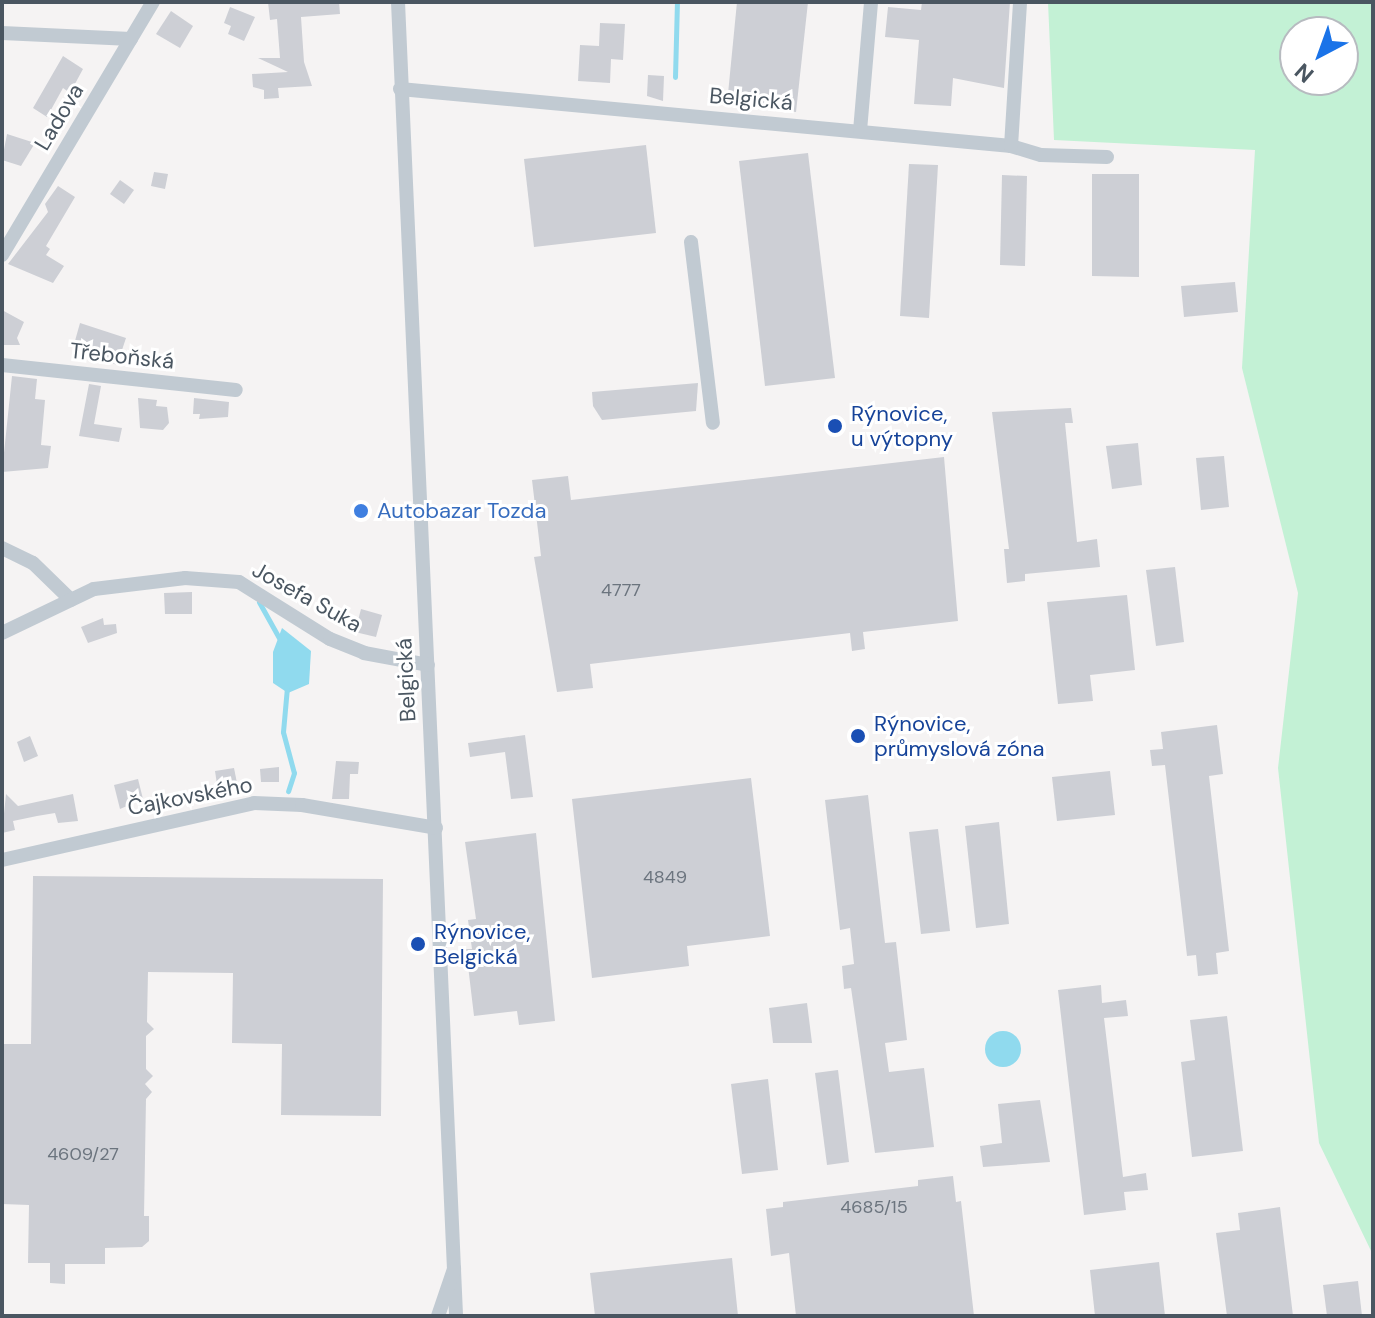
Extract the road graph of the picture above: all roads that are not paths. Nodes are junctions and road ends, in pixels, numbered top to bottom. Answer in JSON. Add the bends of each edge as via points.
{"nodes":[{"id":1,"x":153,"y":2,"type":"edge"},
{"id":2,"x":398,"y":2,"type":"edge"},
{"id":3,"x":871,"y":2,"type":"edge"},
{"id":4,"x":1020,"y":2,"type":"edge"},
{"id":5,"x":2,"y":33,"type":"edge"},
{"id":6,"x":131,"y":39,"type":"junction"},
{"id":7,"x":400,"y":89,"type":"junction"},
{"id":8,"x":860,"y":131,"type":"junction"},
{"id":9,"x":1011,"y":146,"type":"junction"},
{"id":10,"x":1107,"y":157,"type":"dead end"},
{"id":11,"x":691,"y":242,"type":"dead end"},
{"id":12,"x":2,"y":255,"type":"edge"},
{"id":13,"x":2,"y":365,"type":"edge"},
{"id":14,"x":236,"y":390,"type":"dead end"},
{"id":15,"x":713,"y":423,"type":"dead end"},
{"id":16,"x":2,"y":548,"type":"edge"},
{"id":17,"x":71,"y":600,"type":"junction"},
{"id":18,"x":2,"y":633,"type":"edge"},
{"id":19,"x":428,"y":665,"type":"junction"},
{"id":20,"x":436,"y":828,"type":"junction"},
{"id":21,"x":2,"y":860,"type":"edge"},
{"id":22,"x":454,"y":1269,"type":"junction"},
{"id":23,"x":438,"y":1316,"type":"edge"},
{"id":24,"x":456,"y":1316,"type":"edge"}],
"edges":[{"from":1,"to":6,"type":"street","name":"Ladova"},
{"from":2,"to":7,"type":"street","name":"Belgická"},
{"from":3,"to":8,"type":"street"},
{"from":4,"to":9,"type":"street"},
{"from":5,"to":6,"type":"street"},
{"from":6,"to":12,"type":"street","name":"Ladova"},
{"from":7,"to":8,"type":"street","name":"Belgická"},
{"from":7,"to":19,"type":"street","name":"Belgická"},
{"from":8,"to":9,"type":"street","name":"Belgická"},
{"from":9,"to":10,"type":"street","name":"Belgická","via":[[1041,155]]},
{"from":11,"to":15,"type":"street"},
{"from":13,"to":14,"type":"street","name":"Třeboňská"},
{"from":16,"to":17,"type":"street","via":[[33,563]]},
{"from":17,"to":18,"type":"street","name":"Josefa Suka"},
{"from":17,"to":19,"type":"street","name":"Josefa Suka","via":[[94,589],[185,578],[239,582],[330,639],[364,653]]},
{"from":19,"to":20,"type":"street","name":"Belgická"},
{"from":20,"to":21,"type":"street","name":"Čajkovského","via":[[302,805],[254,803]]},
{"from":20,"to":22,"type":"street","name":"Belgická"},
{"from":22,"to":23,"type":"street","name":"Belgická"},
{"from":22,"to":24,"type":"street","name":"Belgická"}]}
